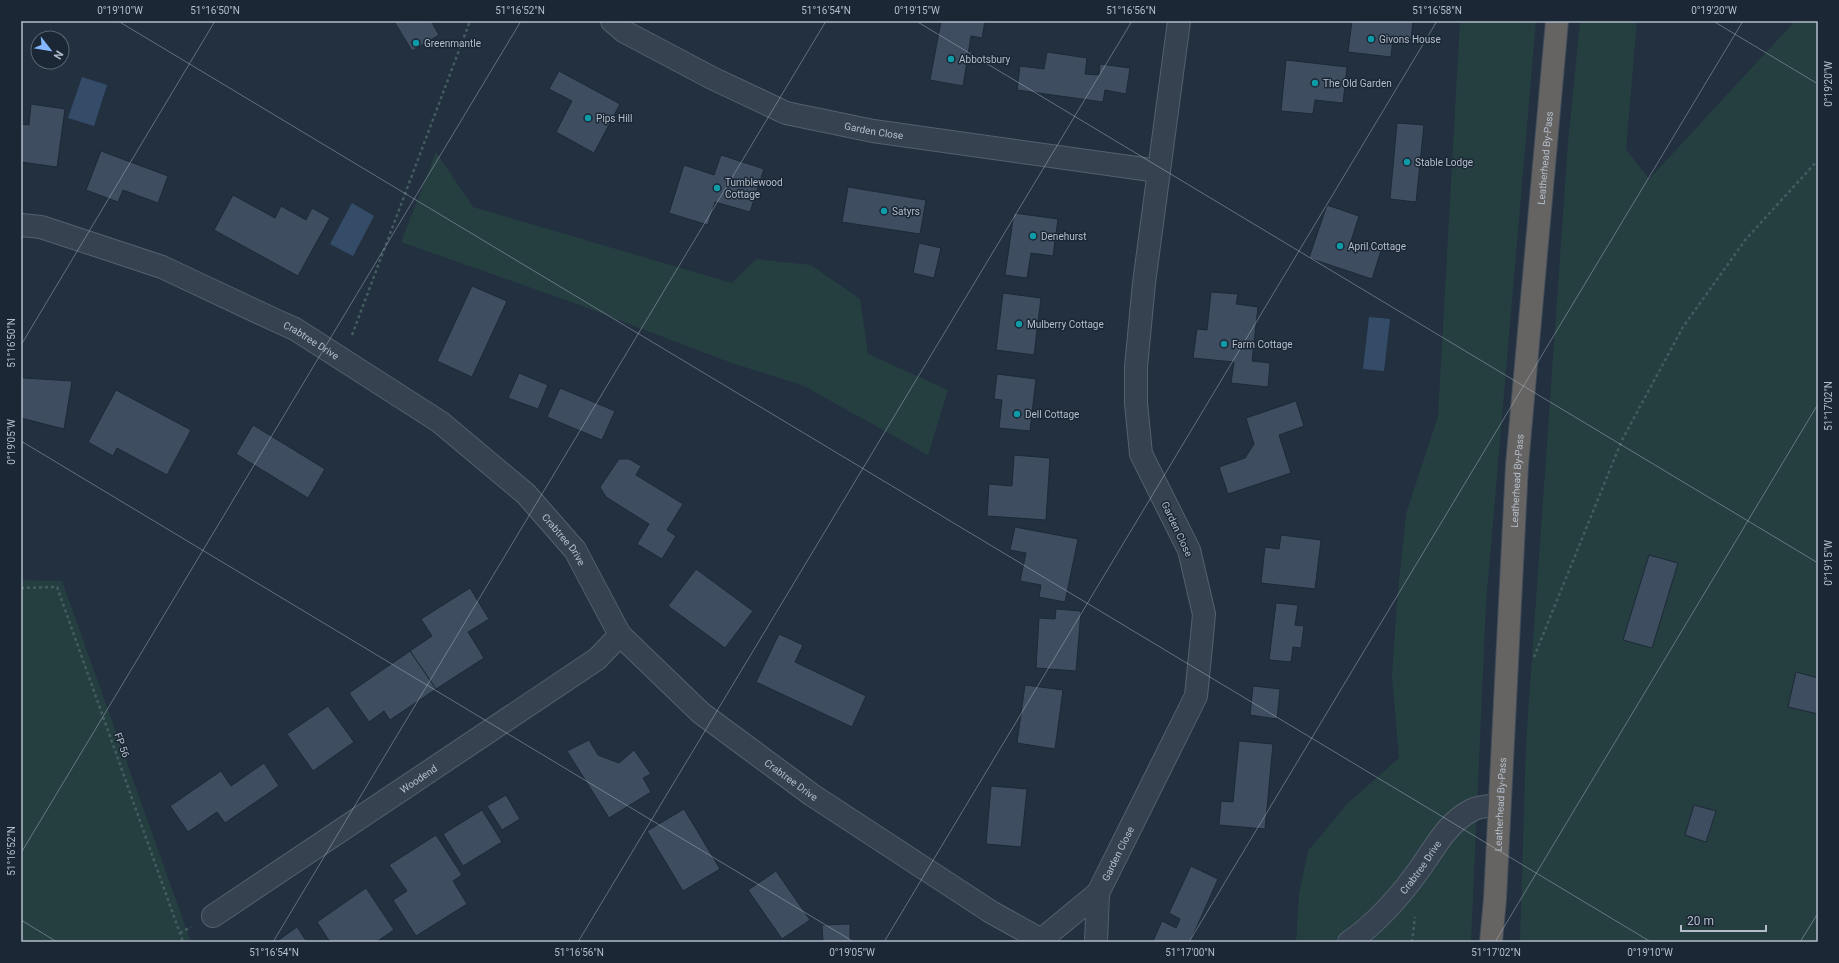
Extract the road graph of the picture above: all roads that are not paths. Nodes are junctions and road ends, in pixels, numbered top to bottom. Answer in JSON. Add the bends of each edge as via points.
{"nodes":[{"id":1,"x":612,"y":21,"type":"edge"},
{"id":2,"x":1179,"y":21,"type":"edge"},
{"id":3,"x":1557,"y":21,"type":"edge"},
{"id":4,"x":1158,"y":170,"type":"junction"},
{"id":5,"x":21,"y":225,"type":"edge"},
{"id":6,"x":620,"y":635,"type":"junction"},
{"id":7,"x":1499,"y":805,"type":"junction"},
{"id":8,"x":1098,"y":893,"type":"junction"},
{"id":9,"x":213,"y":916,"type":"dead end"},
{"id":10,"x":1043,"y":941,"type":"edge"},
{"id":11,"x":1096,"y":942,"type":"edge"},
{"id":12,"x":1348,"y":942,"type":"edge"},
{"id":13,"x":1491,"y":942,"type":"edge"}],
"edges":[{"from":1,"to":4,"type":"street","name":"Garden Close","via":[[632,36],[712,78],[786,112],[873,131]]},
{"from":2,"to":4,"type":"street","name":"Garden Close"},
{"from":3,"to":7,"type":"highway","name":"Leatherhead By-Pass","via":[[1517,464]]},
{"from":4,"to":8,"type":"street","name":"Garden Close","via":[[1136,367],[1136,403],[1141,454],[1189,550],[1204,614],[1196,696]]},
{"from":5,"to":6,"type":"street","name":"Crabtree Drive","via":[[41,227],[162,267],[294,329],[440,422],[526,494],[576,550]]},
{"from":6,"to":9,"type":"street","name":"Woodend","via":[[597,659]]},
{"from":6,"to":10,"type":"street","name":"Crabtree Drive","via":[[701,713],[812,795],[991,912]]},
{"from":7,"to":12,"type":"street","name":"Crabtree Drive","via":[[1472,810],[1447,828],[1421,868],[1390,904],[1358,936]]},
{"from":7,"to":13,"type":"highway","name":"Leatherhead By-Pass"},
{"from":8,"to":10,"type":"street","name":"Garden Close"},
{"from":8,"to":11,"type":"street","name":"Garden Close"}]}
